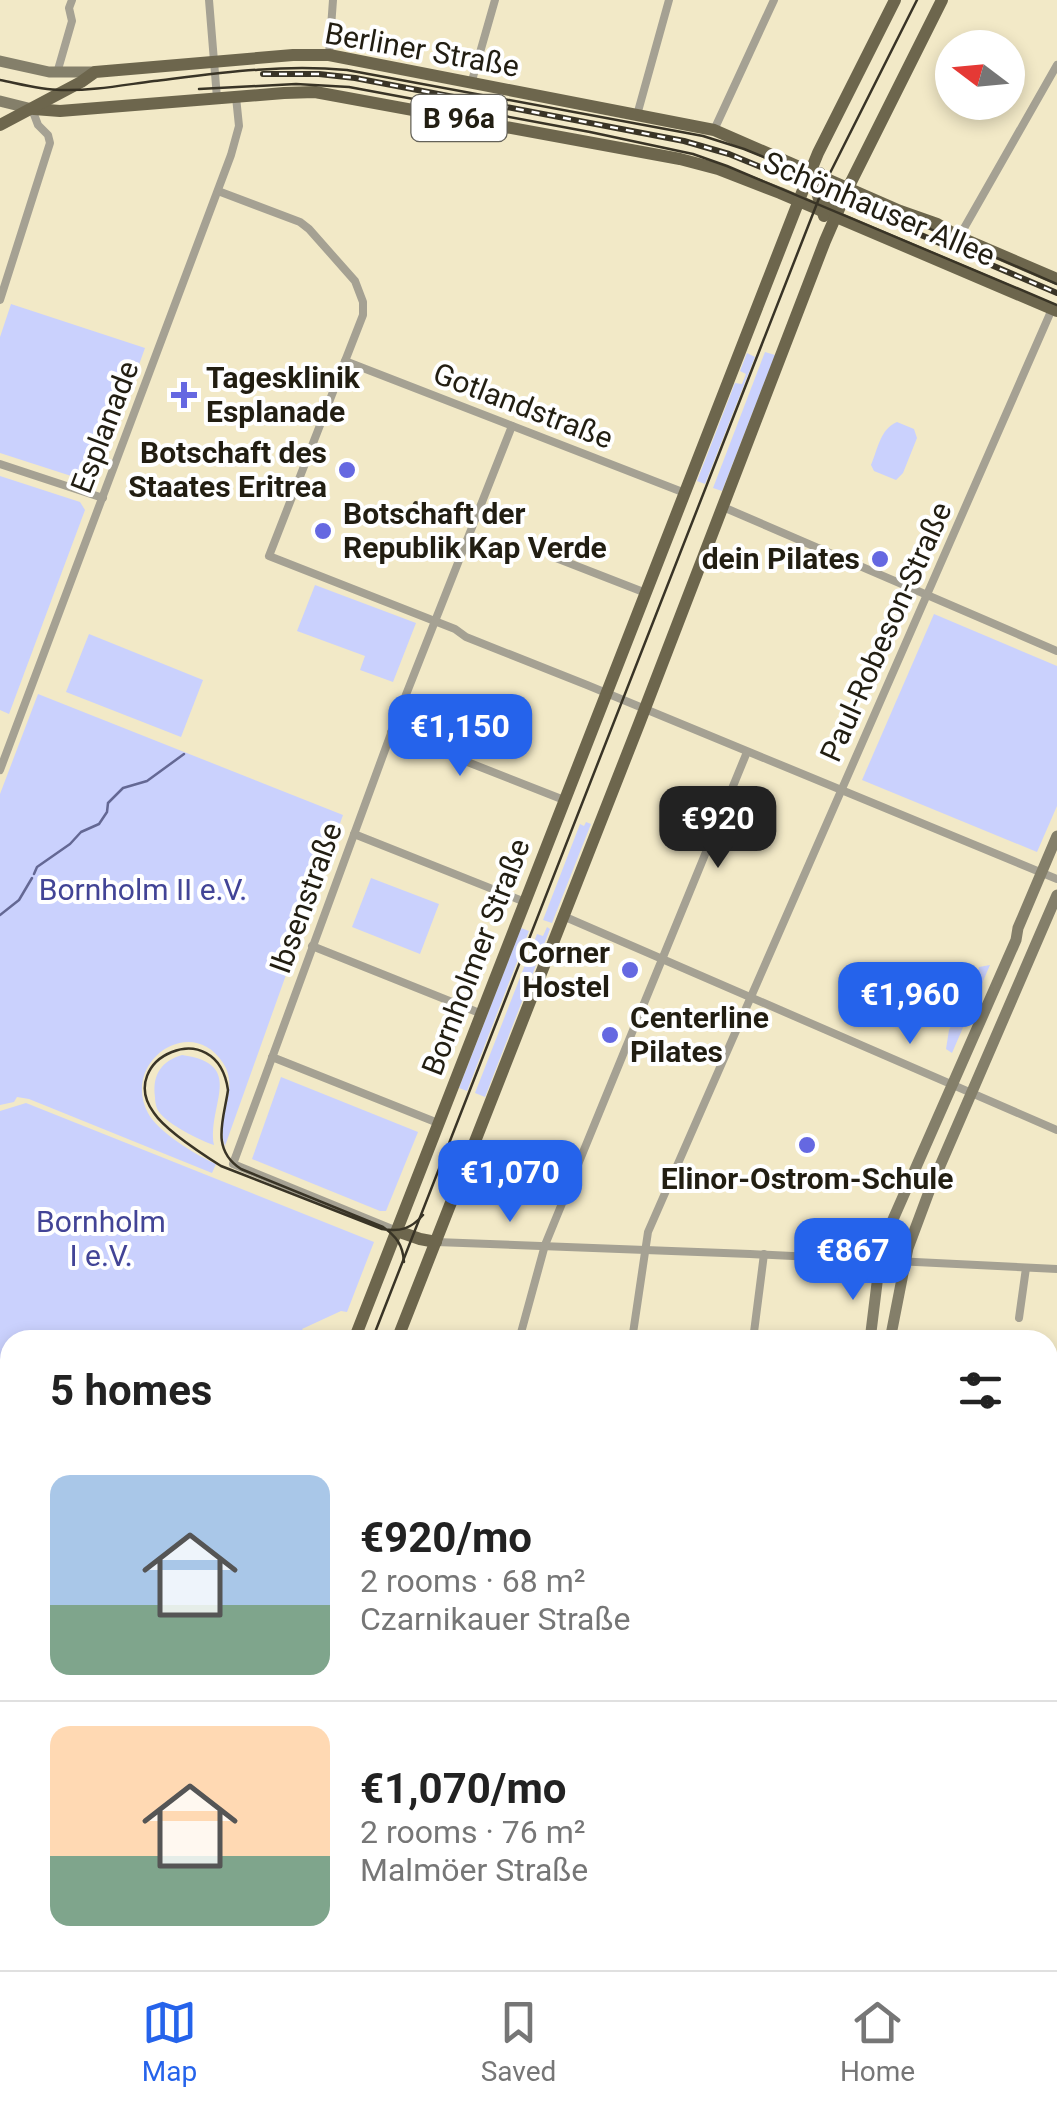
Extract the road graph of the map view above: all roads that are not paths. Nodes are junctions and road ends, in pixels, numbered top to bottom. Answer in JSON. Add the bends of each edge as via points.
{"nodes":[{"id":1,"x":72,"y":0,"type":"edge"},
{"id":2,"x":208,"y":0,"type":"edge"},
{"id":3,"x":333,"y":0,"type":"edge"},
{"id":4,"x":495,"y":0,"type":"edge"},
{"id":5,"x":670,"y":0,"type":"edge"},
{"id":6,"x":774,"y":0,"type":"edge"},
{"id":7,"x":895,"y":0,"type":"edge"},
{"id":8,"x":942,"y":0,"type":"edge"},
{"id":9,"x":328,"y":55,"type":"junction"},
{"id":10,"x":0,"y":62,"type":"edge"},
{"id":11,"x":215,"y":62,"type":"junction"},
{"id":12,"x":1057,"y":65,"type":"edge"},
{"id":13,"x":95,"y":72,"type":"junction"},
{"id":14,"x":57,"y":73,"type":"junction"},
{"id":15,"x":471,"y":84,"type":"junction"},
{"id":16,"x":236,"y":97,"type":"junction"},
{"id":17,"x":218,"y":98,"type":"junction"},
{"id":18,"x":0,"y":100,"type":"edge"},
{"id":19,"x":32,"y":108,"type":"junction"},
{"id":20,"x":637,"y":115,"type":"junction"},
{"id":21,"x":0,"y":125,"type":"edge"},
{"id":22,"x":714,"y":130,"type":"junction"},
{"id":23,"x":680,"y":159,"type":"joint"},
{"id":24,"x":816,"y":169,"type":"junction"},
{"id":25,"x":848,"y":188,"type":"junction"},
{"id":26,"x":218,"y":191,"type":"junction"},
{"id":27,"x":798,"y":201,"type":"junction"},
{"id":28,"x":828,"y":215,"type":"junction"},
{"id":29,"x":959,"y":237,"type":"junction"},
{"id":30,"x":1057,"y":280,"type":"edge"},
{"id":31,"x":0,"y":300,"type":"edge"},
{"id":32,"x":1055,"y":310,"type":"edge"},
{"id":33,"x":345,"y":361,"type":"junction"},
{"id":34,"x":512,"y":426,"type":"junction"},
{"id":35,"x":0,"y":464,"type":"edge"},
{"id":36,"x":685,"y":493,"type":"junction"},
{"id":37,"x":103,"y":498,"type":"junction"},
{"id":38,"x":723,"y":508,"type":"junction"},
{"id":39,"x":556,"y":558,"type":"dead end"},
{"id":40,"x":646,"y":593,"type":"junction"},
{"id":41,"x":928,"y":595,"type":"junction"},
{"id":42,"x":434,"y":621,"type":"junction"},
{"id":43,"x":1057,"y":651,"type":"edge"},
{"id":44,"x":606,"y":694,"type":"junction"},
{"id":45,"x":644,"y":710,"type":"junction"},
{"id":46,"x":391,"y":732,"type":"junction"},
{"id":47,"x":747,"y":752,"type":"junction"},
{"id":48,"x":0,"y":770,"type":"edge"},
{"id":49,"x":842,"y":790,"type":"junction"},
{"id":50,"x":564,"y":800,"type":"junction"},
{"id":51,"x":354,"y":834,"type":"junction"},
{"id":52,"x":1057,"y":836,"type":"edge"},
{"id":53,"x":1042,"y":873,"type":"junction"},
{"id":54,"x":1057,"y":879,"type":"edge"},
{"id":55,"x":1057,"y":896,"type":"edge"},
{"id":56,"x":525,"y":902,"type":"junction"},
{"id":57,"x":563,"y":916,"type":"junction"},
{"id":58,"x":312,"y":946,"type":"junction"},
{"id":59,"x":661,"y":960,"type":"junction"},
{"id":60,"x":751,"y":999,"type":"junction"},
{"id":61,"x":482,"y":1014,"type":"junction"},
{"id":62,"x":272,"y":1057,"type":"junction"},
{"id":63,"x":953,"y":1086,"type":"junction"},
{"id":64,"x":972,"y":1094,"type":"junction"},
{"id":65,"x":438,"y":1123,"type":"junction"},
{"id":66,"x":1057,"y":1130,"type":"edge"},
{"id":67,"x":397,"y":1231,"type":"junction"},
{"id":68,"x":436,"y":1242,"type":"junction"},
{"id":69,"x":545,"y":1245,"type":"junction"},
{"id":70,"x":644,"y":1250,"type":"junction"},
{"id":71,"x":764,"y":1254,"type":"junction"},
{"id":72,"x":880,"y":1260,"type":"junction"},
{"id":73,"x":904,"y":1261,"type":"junction"},
{"id":74,"x":1026,"y":1268,"type":"junction"},
{"id":75,"x":1057,"y":1269,"type":"edge"},
{"id":76,"x":1019,"y":1318,"type":"dead end"},
{"id":77,"x":358,"y":1330,"type":"edge"},
{"id":78,"x":401,"y":1330,"type":"edge"},
{"id":79,"x":522,"y":1330,"type":"edge"},
{"id":80,"x":633,"y":1330,"type":"edge"},
{"id":81,"x":754,"y":1330,"type":"edge"},
{"id":82,"x":871,"y":1330,"type":"edge"},
{"id":83,"x":892,"y":1330,"type":"edge"}],
"edges":[{"from":1,"to":14,"type":"street"},
{"from":2,"to":11,"type":"street"},
{"from":3,"to":9,"type":"street"},
{"from":4,"to":15,"type":"street"},
{"from":5,"to":20,"type":"street"},
{"from":6,"to":22,"type":"street"},
{"from":7,"to":24,"type":"main road","name":"Bornholmer Straße"},
{"from":8,"to":25,"type":"main road"},
{"from":9,"to":11,"type":"main road","name":"Berliner Straße","number":"B 96a"},
{"from":9,"to":15,"type":"main road","name":"Berliner Straße","number":"B 96a"},
{"from":10,"to":14,"type":"street","name":"Berliner Straße"},
{"from":11,"to":13,"type":"main road","name":"Berliner Straße","number":"B 96a"},
{"from":11,"to":17,"type":"street"},
{"from":12,"to":29,"type":"street"},
{"from":13,"to":14,"type":"street","name":"Berliner Straße"},
{"from":13,"to":19,"type":"main road","number":"B 96a"},
{"from":15,"to":20,"type":"main road","name":"Berliner Straße","number":"B 96a"},
{"from":16,"to":17,"type":"main road","name":"Berliner Straße","number":"B 96a"},
{"from":16,"to":23,"type":"main road","name":"Berliner Straße","number":"B 96a","via":[[324,93]]},
{"from":16,"to":26,"type":"street","name":"Esplanade","via":[[238,133]]},
{"from":17,"to":19,"type":"main road","name":"Berliner Straße","number":"B 96a"},
{"from":18,"to":19,"type":"street","name":"Berliner Straße"},
{"from":19,"to":21,"type":"main road","number":"B 96a"},
{"from":19,"to":31,"type":"street","via":[[50,143]]},
{"from":20,"to":22,"type":"main road","name":"Berliner Straße","number":"B 96a"},
{"from":22,"to":24,"type":"main road","name":"Schönhauser Allee","number":"B 96a"},
{"from":23,"to":27,"type":"main road","name":"Schönhauser Allee","number":"B 96a"},
{"from":24,"to":25,"type":"main road","name":"Schönhauser Allee","number":"B 96a"},
{"from":24,"to":27,"type":"main road","name":"Bornholmer Straße"},
{"from":24,"to":28,"type":"main road"},
{"from":25,"to":28,"type":"main road"},
{"from":25,"to":29,"type":"main road","name":"Schönhauser Allee","number":"B 96a"},
{"from":26,"to":33,"type":"street","via":[[300,222],[348,270],[360,290],[363,315]]},
{"from":26,"to":37,"type":"street","name":"Esplanade"},
{"from":27,"to":28,"type":"main road","name":"Schönhauser Allee","number":"B 96a"},
{"from":27,"to":36,"type":"main road","name":"Bornholmer Straße"},
{"from":28,"to":32,"type":"main road","name":"Schönhauser Allee","number":"B 96a"},
{"from":28,"to":38,"type":"main road","via":[[828,233]]},
{"from":29,"to":30,"type":"main road","name":"Schönhauser Allee","number":"B 96a"},
{"from":32,"to":41,"type":"street","name":"Paul-Robeson-Straße"},
{"from":33,"to":34,"type":"street","name":"Gotlandstraße"},
{"from":33,"to":42,"type":"street","via":[[269,556]]},
{"from":34,"to":36,"type":"street","name":"Gotlandstraße"},
{"from":34,"to":42,"type":"street","name":"Ibsenstraße"},
{"from":35,"to":37,"type":"street"},
{"from":36,"to":40,"type":"main road","name":"Bornholmer Straße"},
{"from":37,"to":48,"type":"street","name":"Esplanade"},
{"from":38,"to":41,"type":"street"},
{"from":38,"to":45,"type":"main road"},
{"from":39,"to":40,"type":"street"},
{"from":40,"to":44,"type":"main road","name":"Bornholmer Straße"},
{"from":41,"to":43,"type":"street"},
{"from":41,"to":49,"type":"street","name":"Paul-Robeson-Straße"},
{"from":42,"to":44,"type":"street"},
{"from":42,"to":46,"type":"street","name":"Ibsenstraße"},
{"from":44,"to":45,"type":"street"},
{"from":44,"to":50,"type":"main road","name":"Bornholmer Straße"},
{"from":45,"to":47,"type":"street"},
{"from":45,"to":57,"type":"main road"},
{"from":46,"to":50,"type":"street"},
{"from":46,"to":51,"type":"street","name":"Ibsenstraße"},
{"from":47,"to":49,"type":"street"},
{"from":47,"to":59,"type":"street"},
{"from":49,"to":53,"type":"street"},
{"from":49,"to":60,"type":"street","name":"Paul-Robeson-Straße"},
{"from":50,"to":56,"type":"main road","name":"Bornholmer Straße"},
{"from":51,"to":56,"type":"street"},
{"from":51,"to":58,"type":"street","name":"Ibsenstraße"},
{"from":52,"to":53,"type":"street"},
{"from":53,"to":54,"type":"street"},
{"from":53,"to":63,"type":"street"},
{"from":55,"to":64,"type":"street"},
{"from":56,"to":61,"type":"main road","name":"Bornholmer Straße"},
{"from":57,"to":59,"type":"street"},
{"from":57,"to":68,"type":"main road"},
{"from":58,"to":61,"type":"street"},
{"from":58,"to":62,"type":"street","name":"Ibsenstraße"},
{"from":59,"to":60,"type":"street"},
{"from":59,"to":69,"type":"street"},
{"from":60,"to":63,"type":"street"},
{"from":60,"to":70,"type":"street","name":"Paul-Robeson-Straße"},
{"from":61,"to":65,"type":"main road","name":"Bornholmer Straße"},
{"from":62,"to":65,"type":"street"},
{"from":62,"to":67,"type":"street","name":"Ibsenstraße","via":[[233,1164]]},
{"from":63,"to":64,"type":"street"},
{"from":63,"to":72,"type":"street"},
{"from":64,"to":66,"type":"street"},
{"from":64,"to":73,"type":"street"},
{"from":65,"to":67,"type":"main road","name":"Bornholmer Straße"},
{"from":67,"to":68,"type":"main road"},
{"from":67,"to":77,"type":"main road","name":"Bornholmer Straße"},
{"from":68,"to":69,"type":"street"},
{"from":68,"to":78,"type":"main road"},
{"from":69,"to":70,"type":"street"},
{"from":69,"to":79,"type":"street"},
{"from":70,"to":71,"type":"street"},
{"from":70,"to":80,"type":"street","name":"Paul-Robeson-Straße"},
{"from":71,"to":72,"type":"street"},
{"from":71,"to":81,"type":"street"},
{"from":72,"to":73,"type":"street"},
{"from":72,"to":82,"type":"street"},
{"from":73,"to":74,"type":"street"},
{"from":73,"to":83,"type":"street"},
{"from":74,"to":75,"type":"street"},
{"from":74,"to":76,"type":"street"}]}
